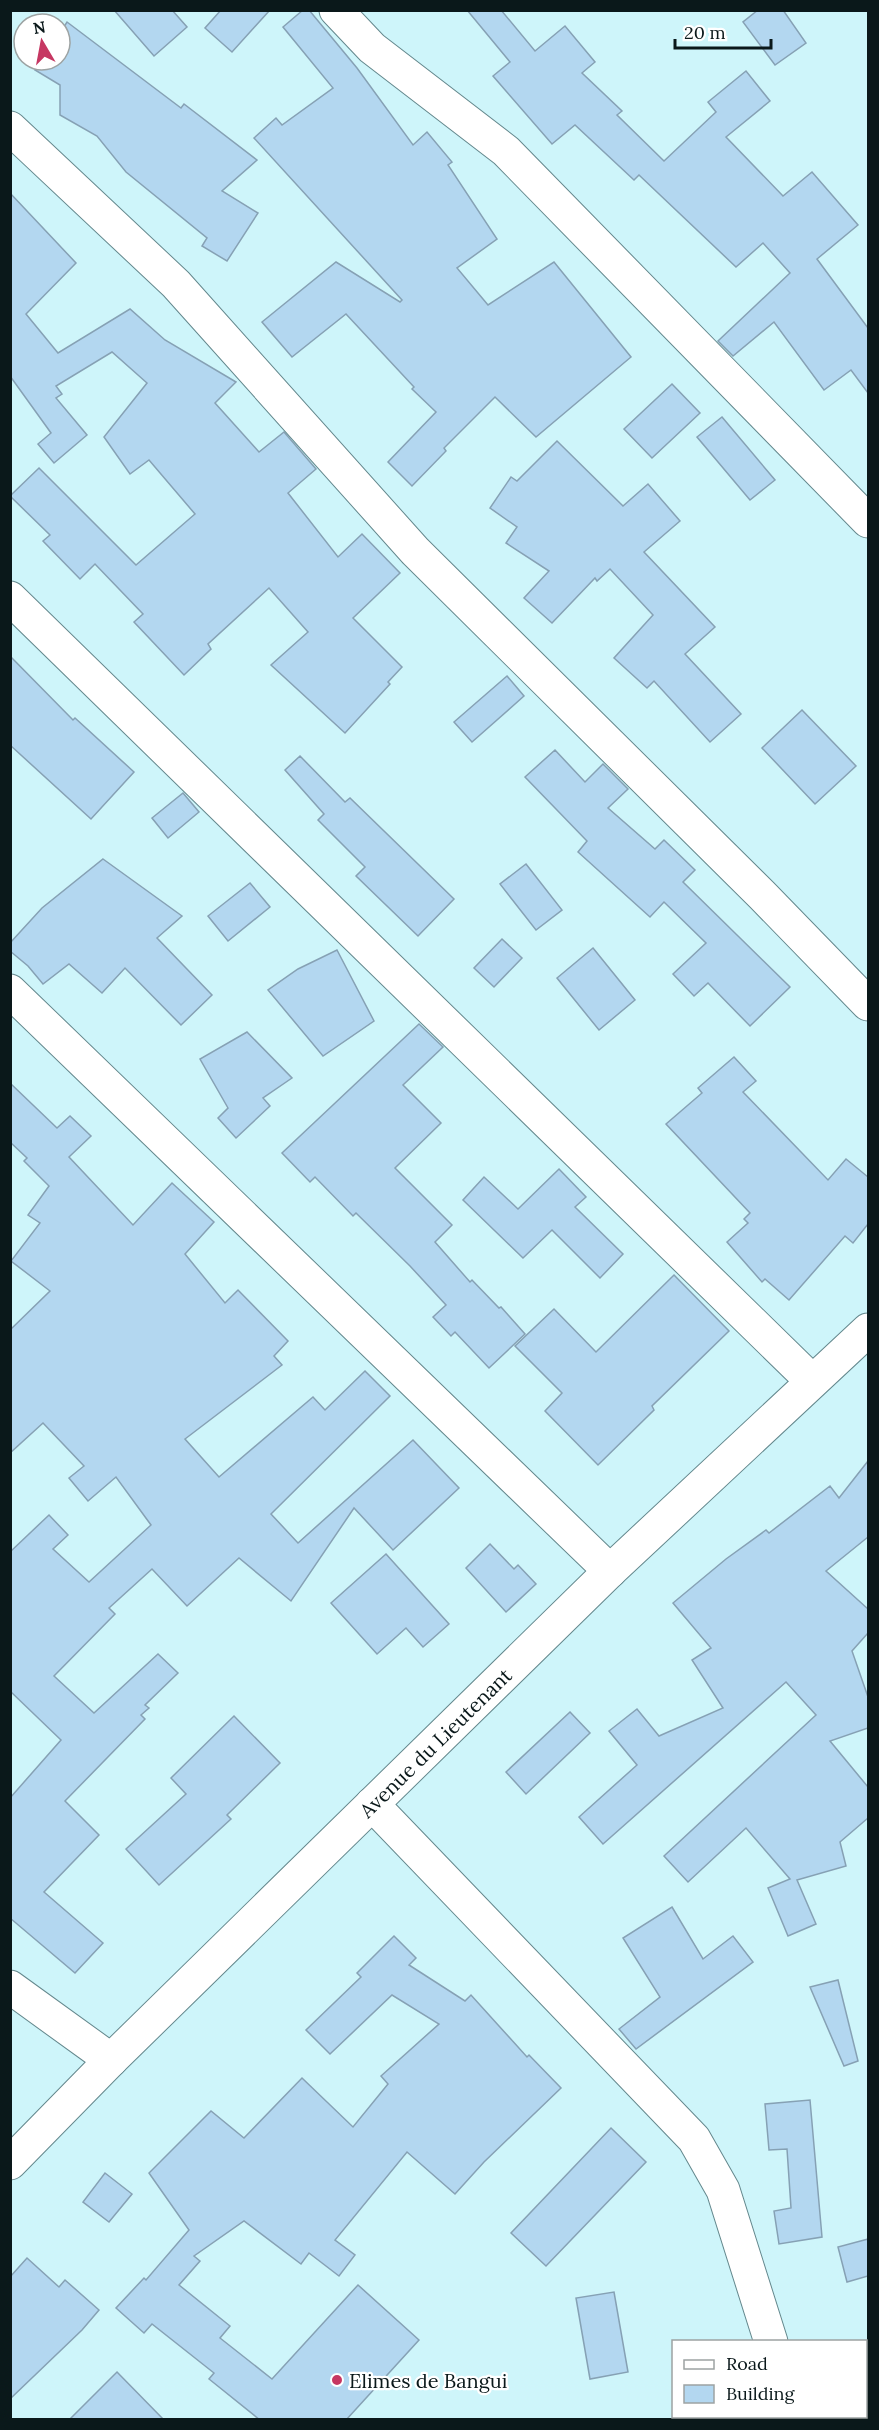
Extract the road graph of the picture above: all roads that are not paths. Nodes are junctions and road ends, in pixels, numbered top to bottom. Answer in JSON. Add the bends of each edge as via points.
{"nodes":[{"id":1,"x":336,"y":10,"type":"edge"},
{"id":2,"x":10,"y":129,"type":"edge"},
{"id":3,"x":868,"y":521,"type":"edge"},
{"id":4,"x":10,"y":598,"type":"edge"},
{"id":5,"x":10,"y":991,"type":"edge"},
{"id":6,"x":868,"y":1005,"type":"edge"},
{"id":7,"x":868,"y":1330,"type":"edge"},
{"id":8,"x":812,"y":1381,"type":"junction"},
{"id":9,"x":610,"y":1571,"type":"junction"},
{"id":10,"x":372,"y":1804,"type":"junction"},
{"id":11,"x":10,"y":1987,"type":"edge"},
{"id":12,"x":111,"y":2060,"type":"junction"},
{"id":13,"x":10,"y":2163,"type":"edge"},
{"id":14,"x":770,"y":2340,"type":"edge"}],
"edges":[{"from":1,"to":3,"type":"street","via":[[372,48],[506,151]]},
{"from":2,"to":6,"type":"street","via":[[176,284],[415,552]]},
{"from":4,"to":8,"type":"street"},
{"from":5,"to":9,"type":"street"},
{"from":7,"to":8,"type":"street","name":"Avenue du Lieutenant"},
{"from":8,"to":9,"type":"street","name":"Avenue du Lieutenant"},
{"from":9,"to":10,"type":"street","name":"Avenue du Lieutenant"},
{"from":10,"to":12,"type":"street","name":"Avenue du Lieutenant"},
{"from":10,"to":14,"type":"street","via":[[694,2139],[723,2190]]},
{"from":11,"to":12,"type":"street"},
{"from":12,"to":13,"type":"street","name":"Avenue du Lieutenant"}]}
